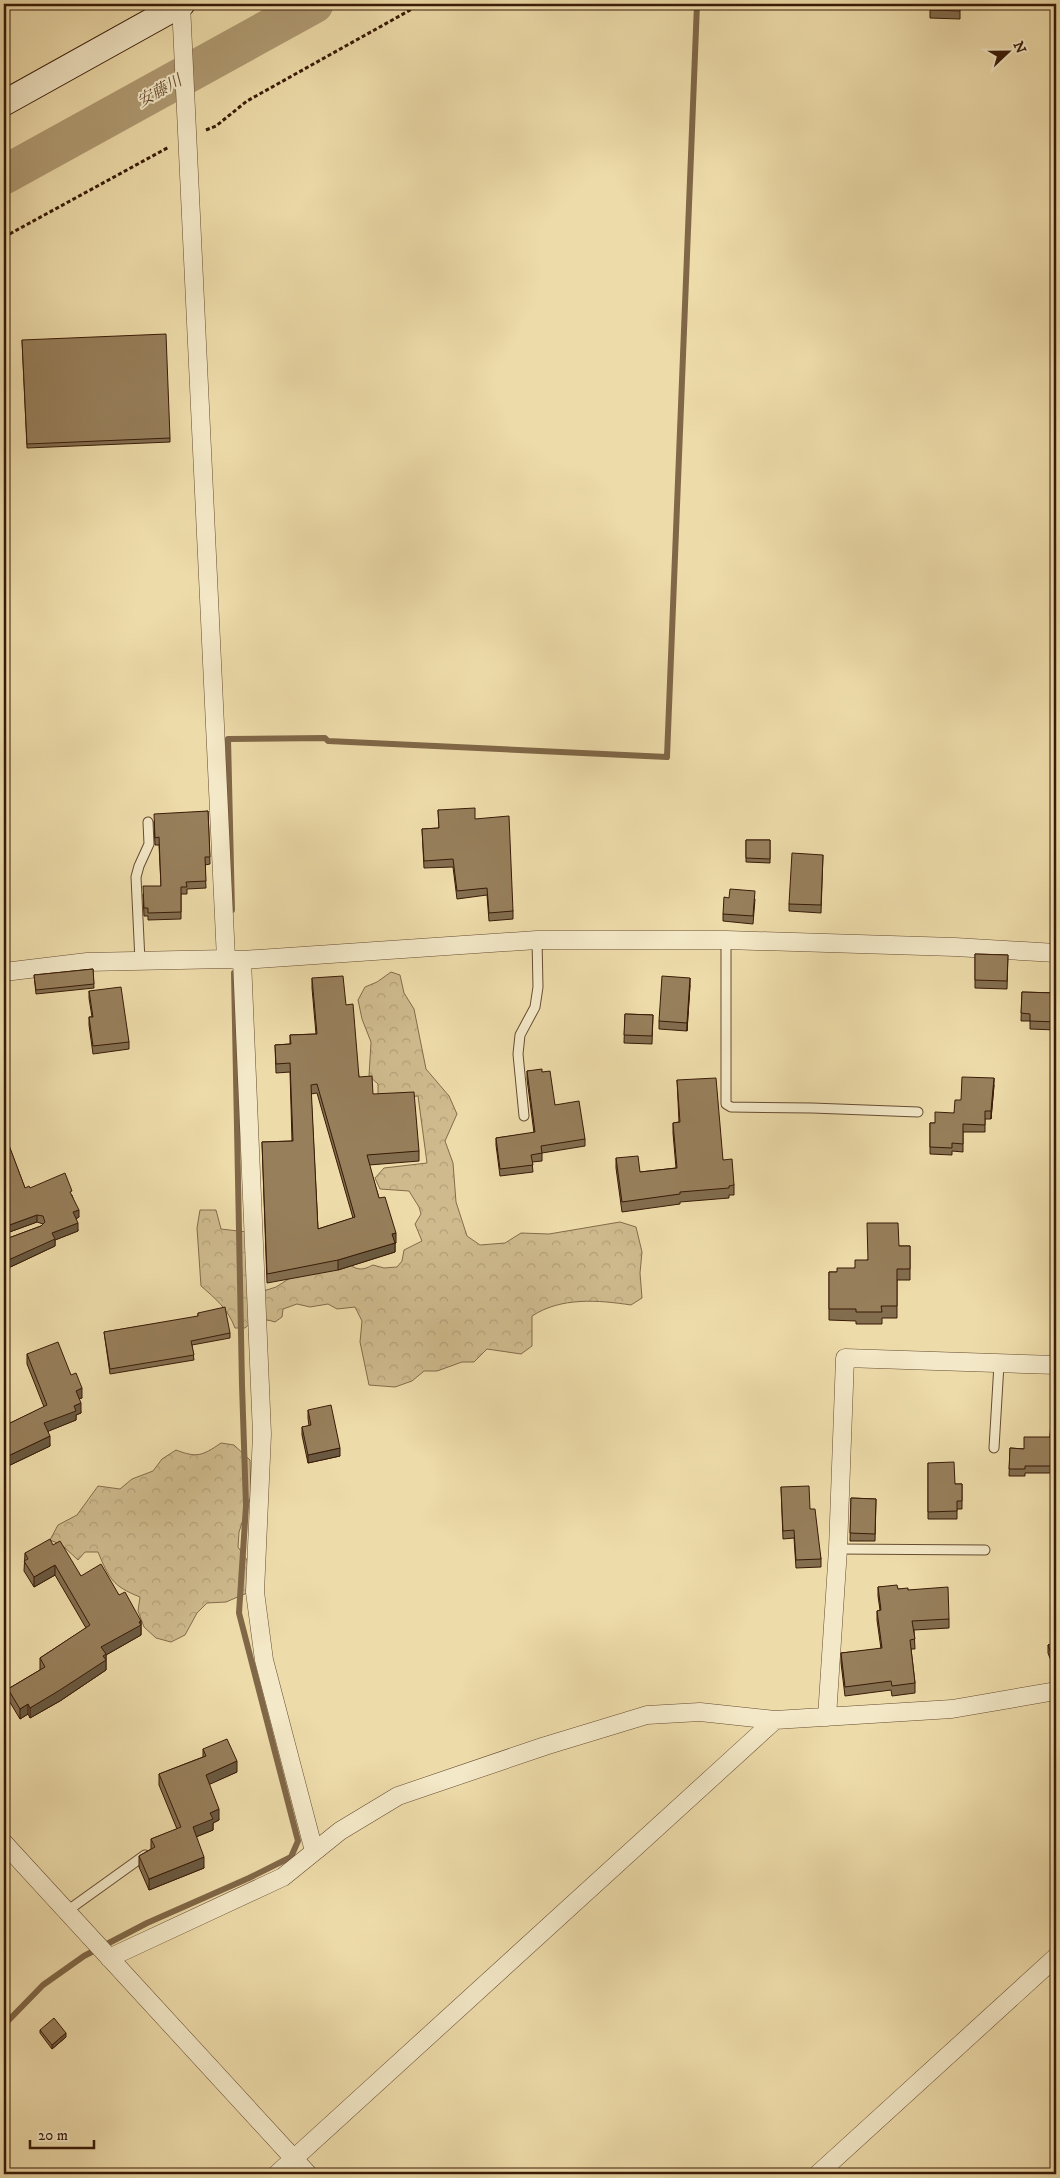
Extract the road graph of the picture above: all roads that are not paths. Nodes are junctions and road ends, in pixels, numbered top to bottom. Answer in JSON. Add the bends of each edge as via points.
{"nodes":[{"id":1,"x":181,"y":4,"type":"edge"},
{"id":2,"x":4,"y":103,"type":"edge"},
{"id":3,"x":148,"y":822,"type":"dead end"},
{"id":4,"x":537,"y":940,"type":"junction"},
{"id":5,"x":726,"y":940,"type":"junction"},
{"id":6,"x":1056,"y":952,"type":"edge"},
{"id":7,"x":234,"y":960,"type":"junction"},
{"id":8,"x":140,"y":961,"type":"junction"},
{"id":9,"x":4,"y":972,"type":"edge"},
{"id":10,"x":918,"y":1112,"type":"dead end"},
{"id":11,"x":524,"y":1116,"type":"dead end"},
{"id":12,"x":999,"y":1364,"type":"junction"},
{"id":13,"x":1056,"y":1365,"type":"edge"},
{"id":14,"x":994,"y":1448,"type":"dead end"},
{"id":15,"x":838,"y":1549,"type":"junction"},
{"id":16,"x":985,"y":1550,"type":"dead end"},
{"id":17,"x":1056,"y":1692,"type":"edge"},
{"id":18,"x":826,"y":1717,"type":"junction"},
{"id":19,"x":775,"y":1720,"type":"junction"},
{"id":20,"x":4,"y":1843,"type":"edge"},
{"id":21,"x":314,"y":1852,"type":"junction"},
{"id":22,"x":144,"y":1855,"type":"edge"},
{"id":23,"x":67,"y":1912,"type":"junction"},
{"id":24,"x":1056,"y":1957,"type":"edge"},
{"id":25,"x":109,"y":1958,"type":"junction"},
{"id":26,"x":294,"y":2159,"type":"junction"},
{"id":27,"x":277,"y":2174,"type":"edge"},
{"id":28,"x":308,"y":2174,"type":"edge"},
{"id":29,"x":818,"y":2174,"type":"edge"}],
"edges":[{"from":1,"to":2,"type":"street"},
{"from":1,"to":7,"type":"street"},
{"from":3,"to":8,"type":"lane","via":[[149,844],[136,877]]},
{"from":4,"to":5,"type":"street"},
{"from":4,"to":7,"type":"street"},
{"from":4,"to":11,"type":"lane","via":[[535,1007],[520,1035],[518,1054]]},
{"from":5,"to":6,"type":"street"},
{"from":5,"to":10,"type":"lane","via":[[726,1104],[730,1107]]},
{"from":7,"to":8,"type":"street"},
{"from":7,"to":21,"type":"street","via":[[262,1434],[255,1592],[264,1660]]},
{"from":8,"to":9,"type":"street","via":[[86,962]]},
{"from":12,"to":13,"type":"street"},
{"from":12,"to":14,"type":"lane"},
{"from":12,"to":15,"type":"street","via":[[845,1358]]},
{"from":15,"to":16,"type":"lane"},
{"from":15,"to":18,"type":"street"},
{"from":17,"to":18,"type":"street","via":[[952,1709]]},
{"from":18,"to":19,"type":"street"},
{"from":19,"to":21,"type":"street","via":[[700,1712],[647,1715],[398,1796],[340,1831]]},
{"from":19,"to":26,"type":"street"},
{"from":20,"to":23,"type":"street"},
{"from":21,"to":25,"type":"street","via":[[283,1877]]},
{"from":22,"to":23,"type":"lane"},
{"from":23,"to":25,"type":"street"},
{"from":24,"to":29,"type":"street"},
{"from":25,"to":26,"type":"street"},
{"from":26,"to":27,"type":"street"},
{"from":26,"to":28,"type":"street"}]}
